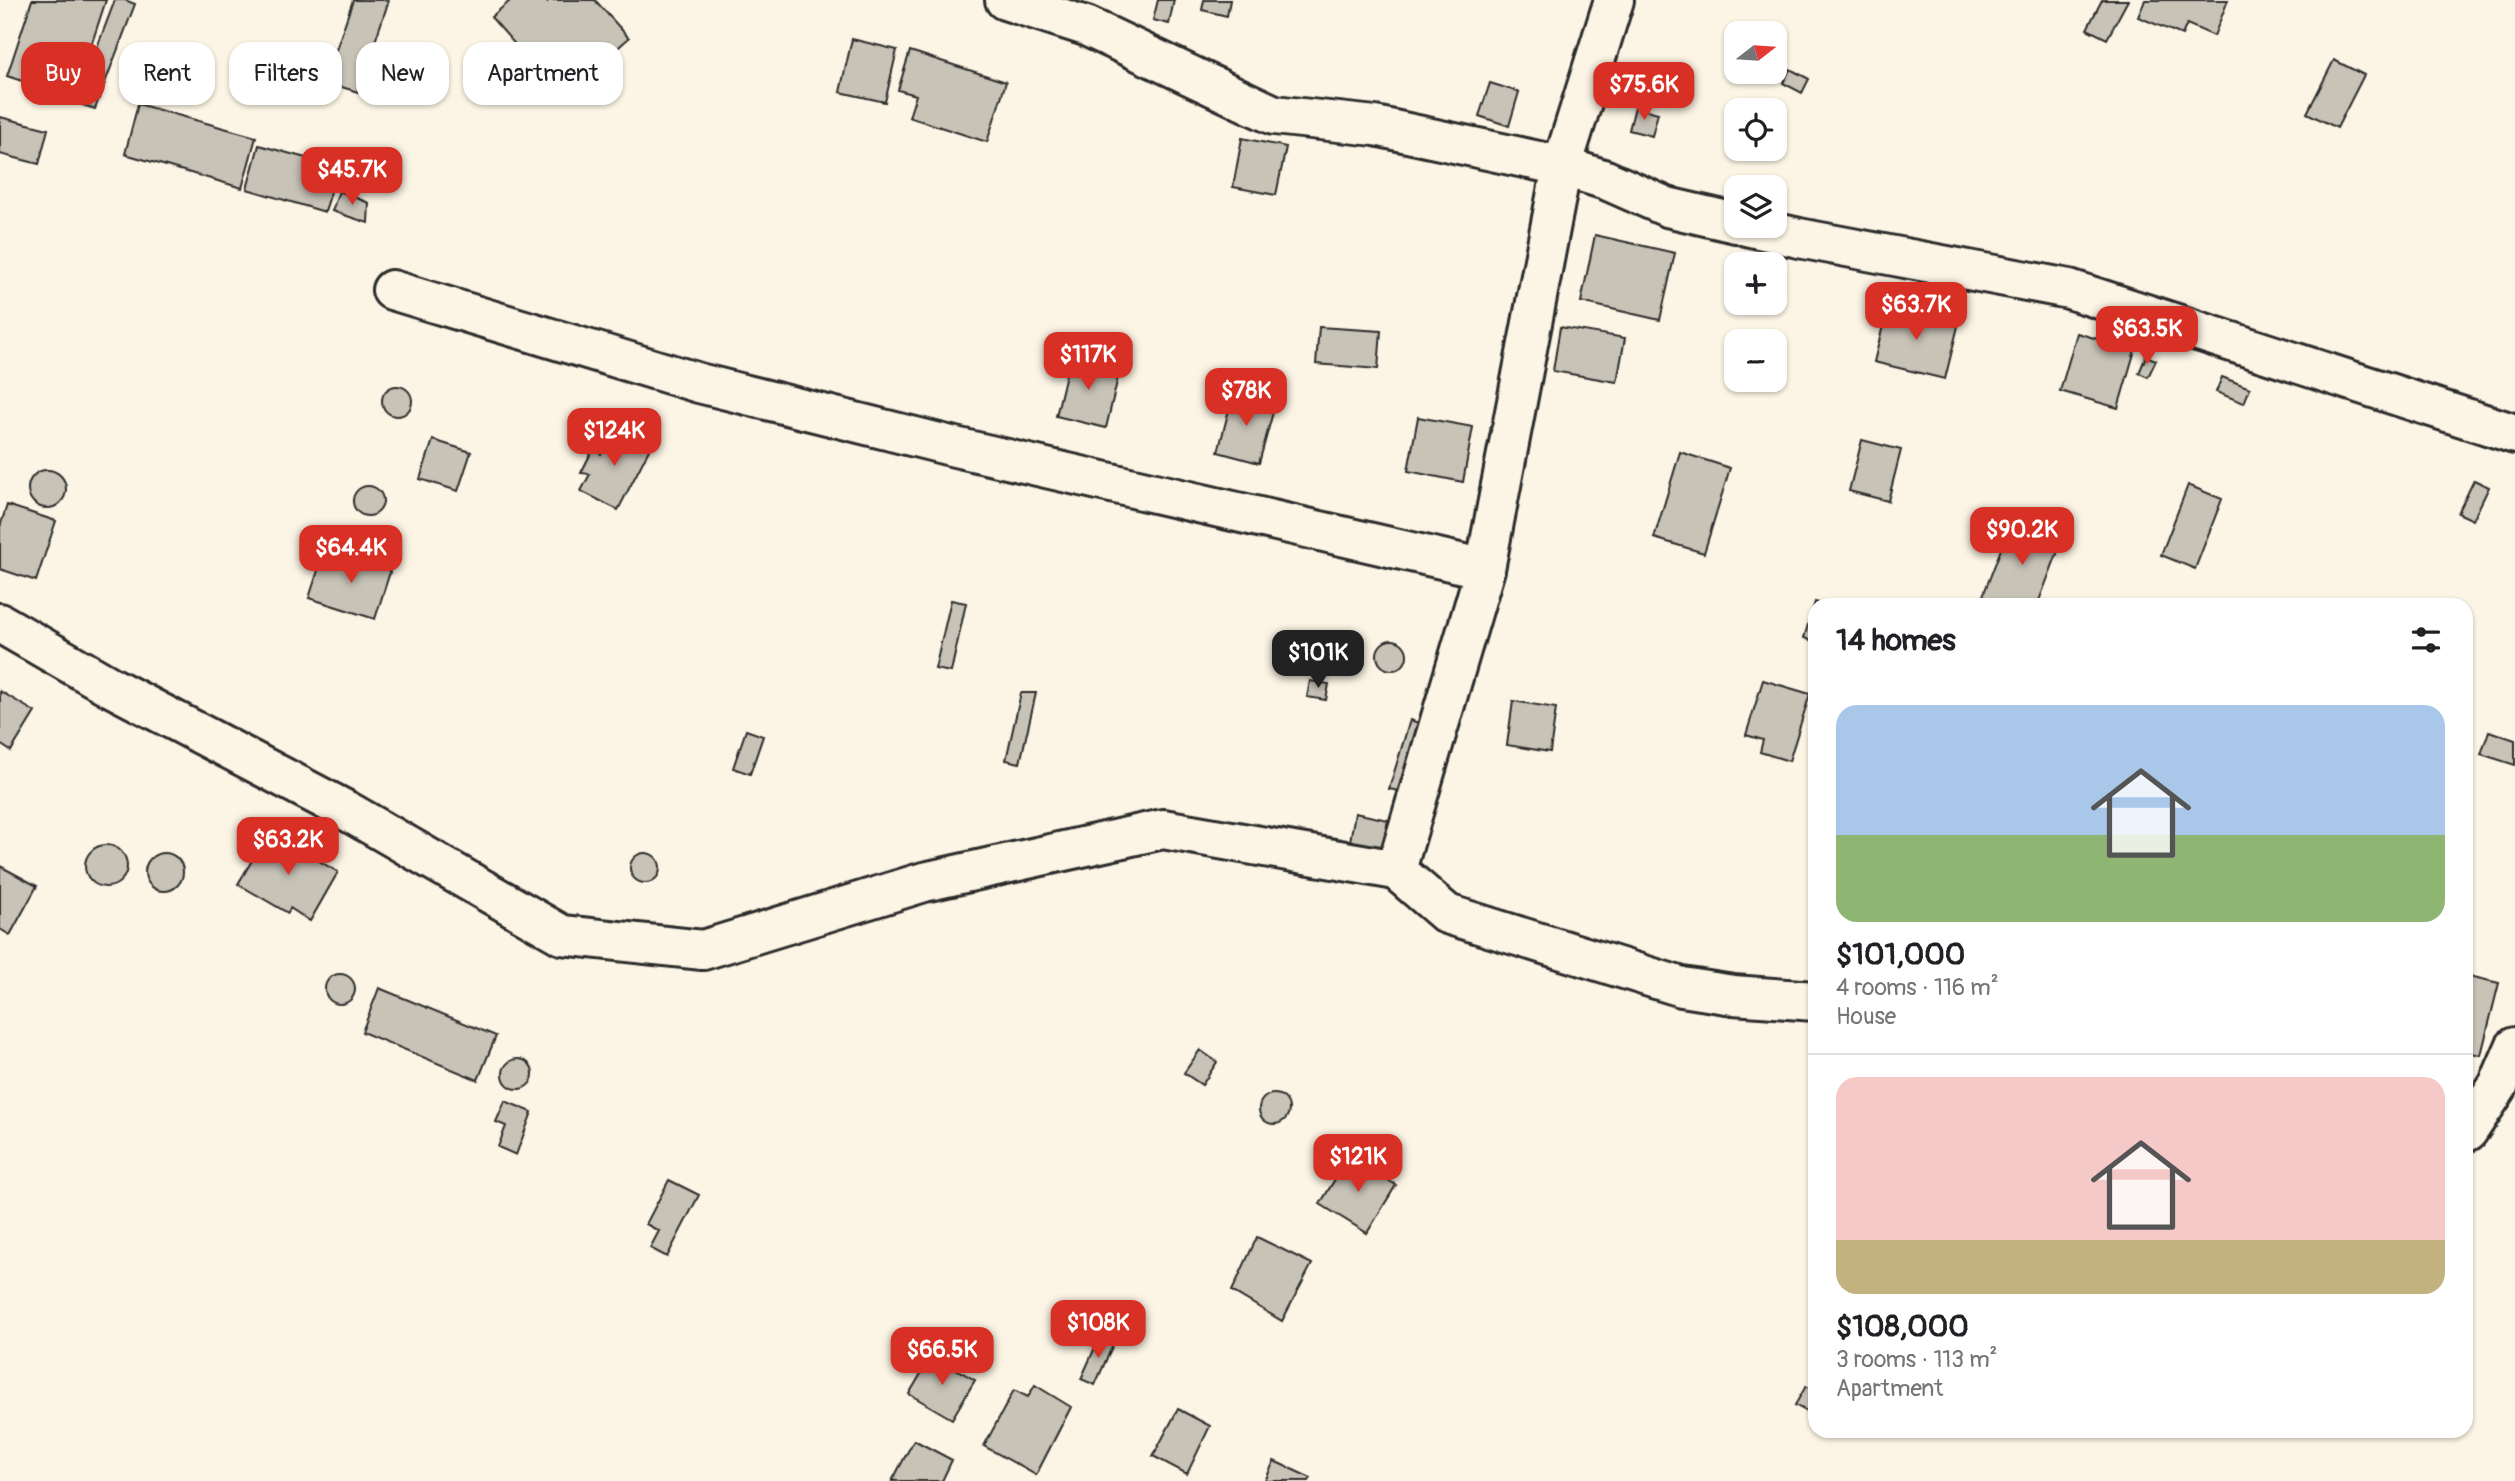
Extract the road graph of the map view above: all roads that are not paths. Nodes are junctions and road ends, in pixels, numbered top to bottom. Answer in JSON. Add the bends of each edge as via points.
{"nodes":[{"id":1,"x":1005,"y":0,"type":"edge"},
{"id":2,"x":1615,"y":0,"type":"edge"},
{"id":3,"x":1562,"y":166,"type":"junction"},
{"id":4,"x":1724,"y":220,"type":"edge"},
{"id":5,"x":1787,"y":235,"type":"edge"},
{"id":6,"x":392,"y":290,"type":"dead end"},
{"id":7,"x":2515,"y":434,"type":"edge"},
{"id":8,"x":1485,"y":569,"type":"junction"},
{"id":9,"x":0,"y":623,"type":"edge"},
{"id":10,"x":1396,"y":870,"type":"junction"},
{"id":11,"x":1808,"y":1000,"type":"edge"},
{"id":12,"x":2515,"y":1047,"type":"edge"},
{"id":13,"x":2473,"y":1123,"type":"edge"}],
"edges":[{"from":1,"to":3,"type":"street","via":[[1086,26],[1274,115],[1375,126]]},
{"from":2,"to":3,"type":"street"},
{"from":3,"to":4,"type":"street","via":[[1667,207]]},
{"from":3,"to":8,"type":"street"},
{"from":5,"to":7,"type":"street","via":[[2069,289]]},
{"from":6,"to":8,"type":"street","via":[[699,383],[954,447]]},
{"from":8,"to":10,"type":"street"},
{"from":9,"to":10,"type":"street","via":[[349,812],[562,934],[703,950],[924,882],[1163,829]]},
{"from":10,"to":11,"type":"street","via":[[1447,914],[1682,987]]},
{"from":12,"to":13,"type":"street","via":[[2498,1086]]}]}
